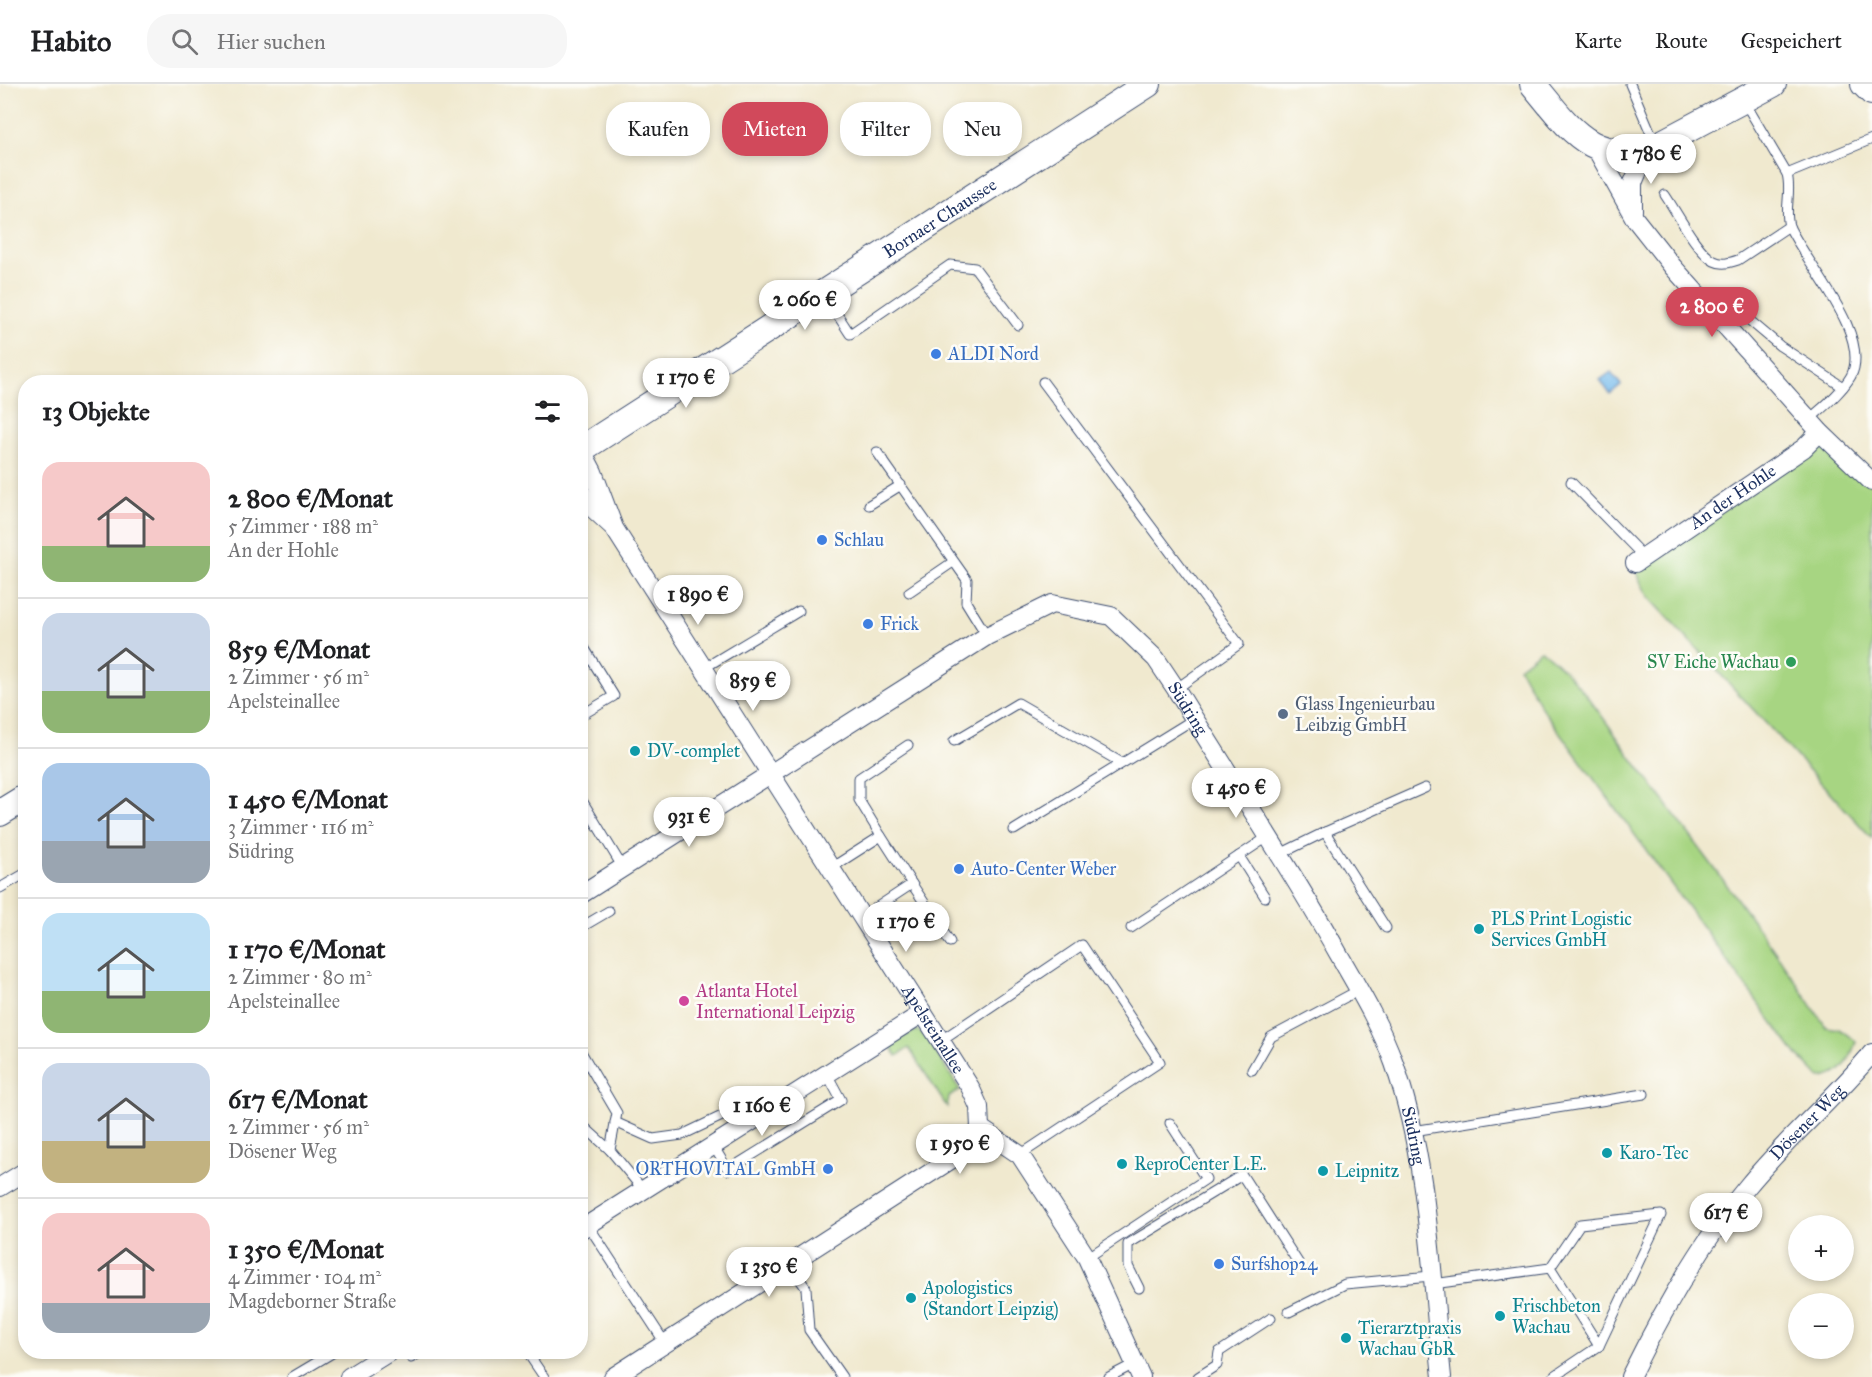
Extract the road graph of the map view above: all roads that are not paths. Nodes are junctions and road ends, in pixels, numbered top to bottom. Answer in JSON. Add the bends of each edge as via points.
{"nodes":[{"id":1,"x":1148,"y":84,"type":"edge"},
{"id":2,"x":1533,"y":84,"type":"edge"},
{"id":3,"x":1630,"y":84,"type":"edge"},
{"id":4,"x":1773,"y":84,"type":"edge"},
{"id":5,"x":1744,"y":100,"type":"junction"},
{"id":6,"x":1872,"y":139,"type":"edge"},
{"id":7,"x":1594,"y":145,"type":"junction"},
{"id":8,"x":1652,"y":148,"type":"junction"},
{"id":9,"x":1787,"y":174,"type":"junction"},
{"id":10,"x":1665,"y":195,"type":"dead end"},
{"id":11,"x":1635,"y":219,"type":"junction"},
{"id":12,"x":1789,"y":226,"type":"junction"},
{"id":13,"x":823,"y":293,"type":"junction"},
{"id":14,"x":1742,"y":314,"type":"dead end"},
{"id":15,"x":1017,"y":325,"type":"dead end"},
{"id":16,"x":1043,"y":382,"type":"dead end"},
{"id":17,"x":1843,"y":387,"type":"junction"},
{"id":18,"x":1814,"y":426,"type":"junction"},
{"id":19,"x":588,"y":444,"type":"edge"},
{"id":20,"x":878,"y":452,"type":"dead end"},
{"id":21,"x":588,"y":462,"type":"edge"},
{"id":22,"x":1571,"y":482,"type":"dead end"},
{"id":23,"x":1872,"y":482,"type":"edge"},
{"id":24,"x":901,"y":485,"type":"junction"},
{"id":25,"x":588,"y":504,"type":"edge"},
{"id":26,"x":869,"y":505,"type":"dead end"},
{"id":27,"x":614,"y":528,"type":"junction"},
{"id":28,"x":1639,"y":560,"type":"joint"},
{"id":29,"x":953,"y":561,"type":"junction"},
{"id":30,"x":909,"y":592,"type":"dead end"},
{"id":31,"x":799,"y":611,"type":"dead end"},
{"id":32,"x":987,"y":636,"type":"junction"},
{"id":33,"x":588,"y":654,"type":"edge"},
{"id":34,"x":704,"y":668,"type":"junction"},
{"id":35,"x":1176,"y":689,"type":"junction"},
{"id":36,"x":588,"y":711,"type":"edge"},
{"id":37,"x":1194,"y":719,"type":"junction"},
{"id":38,"x":954,"y":741,"type":"dead end"},
{"id":39,"x":908,"y":745,"type":"dead end"},
{"id":40,"x":1122,"y":763,"type":"junction"},
{"id":41,"x":772,"y":775,"type":"junction"},
{"id":42,"x":1425,"y":788,"type":"dead end"},
{"id":43,"x":18,"y":802,"type":"edge"},
{"id":44,"x":588,"y":810,"type":"edge"},
{"id":45,"x":0,"y":813,"type":"edge"},
{"id":46,"x":1014,"y":830,"type":"dead end"},
{"id":47,"x":1325,"y":832,"type":"junction"},
{"id":48,"x":881,"y":836,"type":"junction"},
{"id":49,"x":1269,"y":836,"type":"junction"},
{"id":50,"x":1280,"y":854,"type":"junction"},
{"id":51,"x":1239,"y":856,"type":"junction"},
{"id":52,"x":623,"y":868,"type":"junction"},
{"id":53,"x":831,"y":868,"type":"junction"},
{"id":54,"x":18,"y":878,"type":"edge"},
{"id":55,"x":912,"y":884,"type":"junction"},
{"id":56,"x":0,"y":888,"type":"edge"},
{"id":57,"x":588,"y":889,"type":"edge"},
{"id":58,"x":1265,"y":897,"type":"dead end"},
{"id":59,"x":609,"y":911,"type":"dead end"},
{"id":60,"x":862,"y":917,"type":"junction"},
{"id":61,"x":588,"y":923,"type":"edge"},
{"id":62,"x":1131,"y":928,"type":"dead end"},
{"id":63,"x":1386,"y":928,"type":"dead end"},
{"id":64,"x":950,"y":942,"type":"dead end"},
{"id":65,"x":1359,"y":990,"type":"junction"},
{"id":66,"x":923,"y":1013,"type":"junction"},
{"id":67,"x":940,"y":1041,"type":"junction"},
{"id":68,"x":1872,"y":1053,"type":"edge"},
{"id":69,"x":588,"y":1064,"type":"edge"},
{"id":70,"x":1252,"y":1070,"type":"dead end"},
{"id":71,"x":827,"y":1074,"type":"junction"},
{"id":72,"x":1644,"y":1094,"type":"dead end"},
{"id":73,"x":724,"y":1115,"type":"dead end"},
{"id":74,"x":615,"y":1122,"type":"junction"},
{"id":75,"x":1170,"y":1123,"type":"dead end"},
{"id":76,"x":980,"y":1128,"type":"junction"},
{"id":77,"x":588,"y":1130,"type":"edge"},
{"id":78,"x":1413,"y":1131,"type":"junction"},
{"id":79,"x":714,"y":1147,"type":"junction"},
{"id":80,"x":610,"y":1150,"type":"junction"},
{"id":81,"x":1020,"y":1155,"type":"junction"},
{"id":82,"x":18,"y":1176,"type":"edge"},
{"id":83,"x":0,"y":1187,"type":"edge"},
{"id":84,"x":644,"y":1191,"type":"junction"},
{"id":85,"x":588,"y":1225,"type":"edge"},
{"id":86,"x":588,"y":1233,"type":"edge"},
{"id":87,"x":1087,"y":1258,"type":"junction"},
{"id":88,"x":789,"y":1264,"type":"junction"},
{"id":89,"x":1299,"y":1264,"type":"dead end"},
{"id":90,"x":1550,"y":1268,"type":"junction"},
{"id":91,"x":1432,"y":1280,"type":"junction"},
{"id":92,"x":1139,"y":1288,"type":"dead end"},
{"id":93,"x":1289,"y":1312,"type":"dead end"},
{"id":94,"x":1271,"y":1318,"type":"dead end"},
{"id":95,"x":665,"y":1343,"type":"junction"},
{"id":96,"x":1599,"y":1346,"type":"junction"},
{"id":97,"x":322,"y":1359,"type":"edge"},
{"id":98,"x":378,"y":1359,"type":"edge"},
{"id":99,"x":532,"y":1359,"type":"edge"},
{"id":100,"x":1139,"y":1370,"type":"edge"},
{"id":101,"x":292,"y":1377,"type":"edge"},
{"id":102,"x":349,"y":1377,"type":"edge"},
{"id":103,"x":544,"y":1377,"type":"edge"},
{"id":104,"x":613,"y":1377,"type":"edge"},
{"id":105,"x":843,"y":1377,"type":"edge"},
{"id":106,"x":1108,"y":1377,"type":"edge"},
{"id":107,"x":1198,"y":1377,"type":"edge"},
{"id":108,"x":1442,"y":1377,"type":"edge"},
{"id":109,"x":1554,"y":1377,"type":"edge"},
{"id":110,"x":1630,"y":1377,"type":"edge"}],
"edges":[{"from":1,"to":13,"type":"main road","name":"Bornaer Chaussee"},
{"from":2,"to":7,"type":"main road","via":[[1581,139]]},
{"from":3,"to":8,"type":"lane"},
{"from":4,"to":5,"type":"main road"},
{"from":5,"to":8,"type":"main road"},
{"from":5,"to":9,"type":"lane"},
{"from":6,"to":9,"type":"lane"},
{"from":7,"to":8,"type":"main road","via":[[1629,152]]},
{"from":7,"to":11,"type":"street"},
{"from":8,"to":11,"type":"street","via":[[1632,190]]},
{"from":9,"to":12,"type":"lane"},
{"from":10,"to":12,"type":"lane","via":[[1701,248],[1716,262],[1737,260]]},
{"from":11,"to":18,"type":"street"},
{"from":12,"to":17,"type":"lane","via":[[1853,339],[1853,372]]},
{"from":13,"to":15,"type":"lane","via":[[850,334],[950,266],[975,268]]},
{"from":13,"to":19,"type":"main road","name":"Bornaer Chaussee"},
{"from":14,"to":17,"type":"lane","via":[[1780,346]]},
{"from":16,"to":35,"type":"lane","via":[[1239,644]]},
{"from":17,"to":18,"type":"lane"},
{"from":18,"to":23,"type":"street"},
{"from":18,"to":28,"type":"street","name":"An der Hohle","via":[[1804,448]]},
{"from":20,"to":24,"type":"lane"},
{"from":21,"to":27,"type":"street","name":"Apelsteinallee"},
{"from":22,"to":28,"type":"lane","name":"An der Hohle"},
{"from":24,"to":26,"type":"lane"},
{"from":24,"to":29,"type":"lane"},
{"from":25,"to":27,"type":"street","name":"Apelsteinallee"},
{"from":27,"to":34,"type":"street","name":"Apelsteinallee"},
{"from":29,"to":30,"type":"lane"},
{"from":29,"to":32,"type":"lane","via":[[967,580],[966,603]]},
{"from":31,"to":34,"type":"lane"},
{"from":32,"to":35,"type":"street","name":"Südring","via":[[1052,604],[1112,616],[1156,659]]},
{"from":32,"to":41,"type":"street","name":"Südring"},
{"from":33,"to":36,"type":"lane","via":[[614,696]]},
{"from":34,"to":41,"type":"street","name":"Apelsteinallee"},
{"from":35,"to":37,"type":"street","name":"Südring"},
{"from":37,"to":40,"type":"lane"},
{"from":37,"to":49,"type":"street","name":"Südring"},
{"from":38,"to":40,"type":"lane","via":[[1018,703]]},
{"from":39,"to":48,"type":"lane","via":[[859,778],[859,800]]},
{"from":40,"to":46,"type":"lane"},
{"from":41,"to":52,"type":"street","name":"Südring"},
{"from":41,"to":53,"type":"street","name":"Apelsteinallee"},
{"from":42,"to":47,"type":"lane"},
{"from":43,"to":45,"type":"main road"},
{"from":44,"to":52,"type":"lane"},
{"from":47,"to":50,"type":"lane"},
{"from":47,"to":63,"type":"lane"},
{"from":48,"to":53,"type":"lane"},
{"from":48,"to":55,"type":"lane"},
{"from":49,"to":50,"type":"street","name":"Südring"},
{"from":49,"to":51,"type":"lane"},
{"from":50,"to":65,"type":"street","name":"Südring"},
{"from":51,"to":58,"type":"lane"},
{"from":51,"to":62,"type":"lane"},
{"from":52,"to":57,"type":"street","name":"Südring"},
{"from":53,"to":60,"type":"street","name":"Apelsteinallee"},
{"from":54,"to":56,"type":"lane"},
{"from":55,"to":60,"type":"lane"},
{"from":55,"to":64,"type":"lane"},
{"from":59,"to":61,"type":"lane"},
{"from":60,"to":66,"type":"street","name":"Apelsteinallee"},
{"from":65,"to":70,"type":"lane","via":[[1271,1037]]},
{"from":65,"to":78,"type":"street","name":"Südring","via":[[1394,1062]]},
{"from":66,"to":67,"type":"street","name":"Apelsteinallee"},
{"from":66,"to":71,"type":"street"},
{"from":67,"to":76,"type":"street","name":"Apelsteinallee","via":[[979,1107]]},
{"from":67,"to":81,"type":"lane","via":[[1082,945],[1160,1062]]},
{"from":68,"to":110,"type":"street","name":"Dösener Weg","via":[[1749,1184],[1716,1227],[1654,1327]]},
{"from":69,"to":74,"type":"lane","via":[[617,1113]]},
{"from":71,"to":79,"type":"street"},
{"from":71,"to":79,"type":"lane","via":[[841,1100],[728,1170]]},
{"from":72,"to":78,"type":"lane"},
{"from":73,"to":74,"type":"lane","via":[[682,1136],[653,1139]]},
{"from":74,"to":80,"type":"lane"},
{"from":75,"to":87,"type":"lane","via":[[1206,1179]]},
{"from":76,"to":81,"type":"street"},
{"from":76,"to":88,"type":"street","via":[[969,1148]]},
{"from":77,"to":80,"type":"lane"},
{"from":78,"to":91,"type":"street","name":"Südring"},
{"from":79,"to":84,"type":"street"},
{"from":80,"to":84,"type":"lane"},
{"from":81,"to":87,"type":"street"},
{"from":82,"to":83,"type":"street"},
{"from":84,"to":85,"type":"street"},
{"from":86,"to":95,"type":"lane"},
{"from":87,"to":100,"type":"street"},
{"from":88,"to":95,"type":"street"},
{"from":88,"to":105,"type":"lane","via":[[806,1288],[809,1330]]},
{"from":89,"to":92,"type":"lane","via":[[1242,1174],[1128,1244],[1128,1266]]},
{"from":90,"to":91,"type":"lane"},
{"from":90,"to":96,"type":"lane"},
{"from":90,"to":96,"type":"lane","via":[[1580,1224],[1661,1215]]},
{"from":91,"to":93,"type":"lane","via":[[1345,1284]]},
{"from":91,"to":108,"type":"street","name":"Südring"},
{"from":94,"to":107,"type":"lane","via":[[1219,1352],[1217,1365]]},
{"from":95,"to":104,"type":"street"},
{"from":96,"to":109,"type":"lane"},
{"from":97,"to":101,"type":"lane"},
{"from":98,"to":102,"type":"street"},
{"from":99,"to":103,"type":"lane"},
{"from":100,"to":106,"type":"lane"}]}
